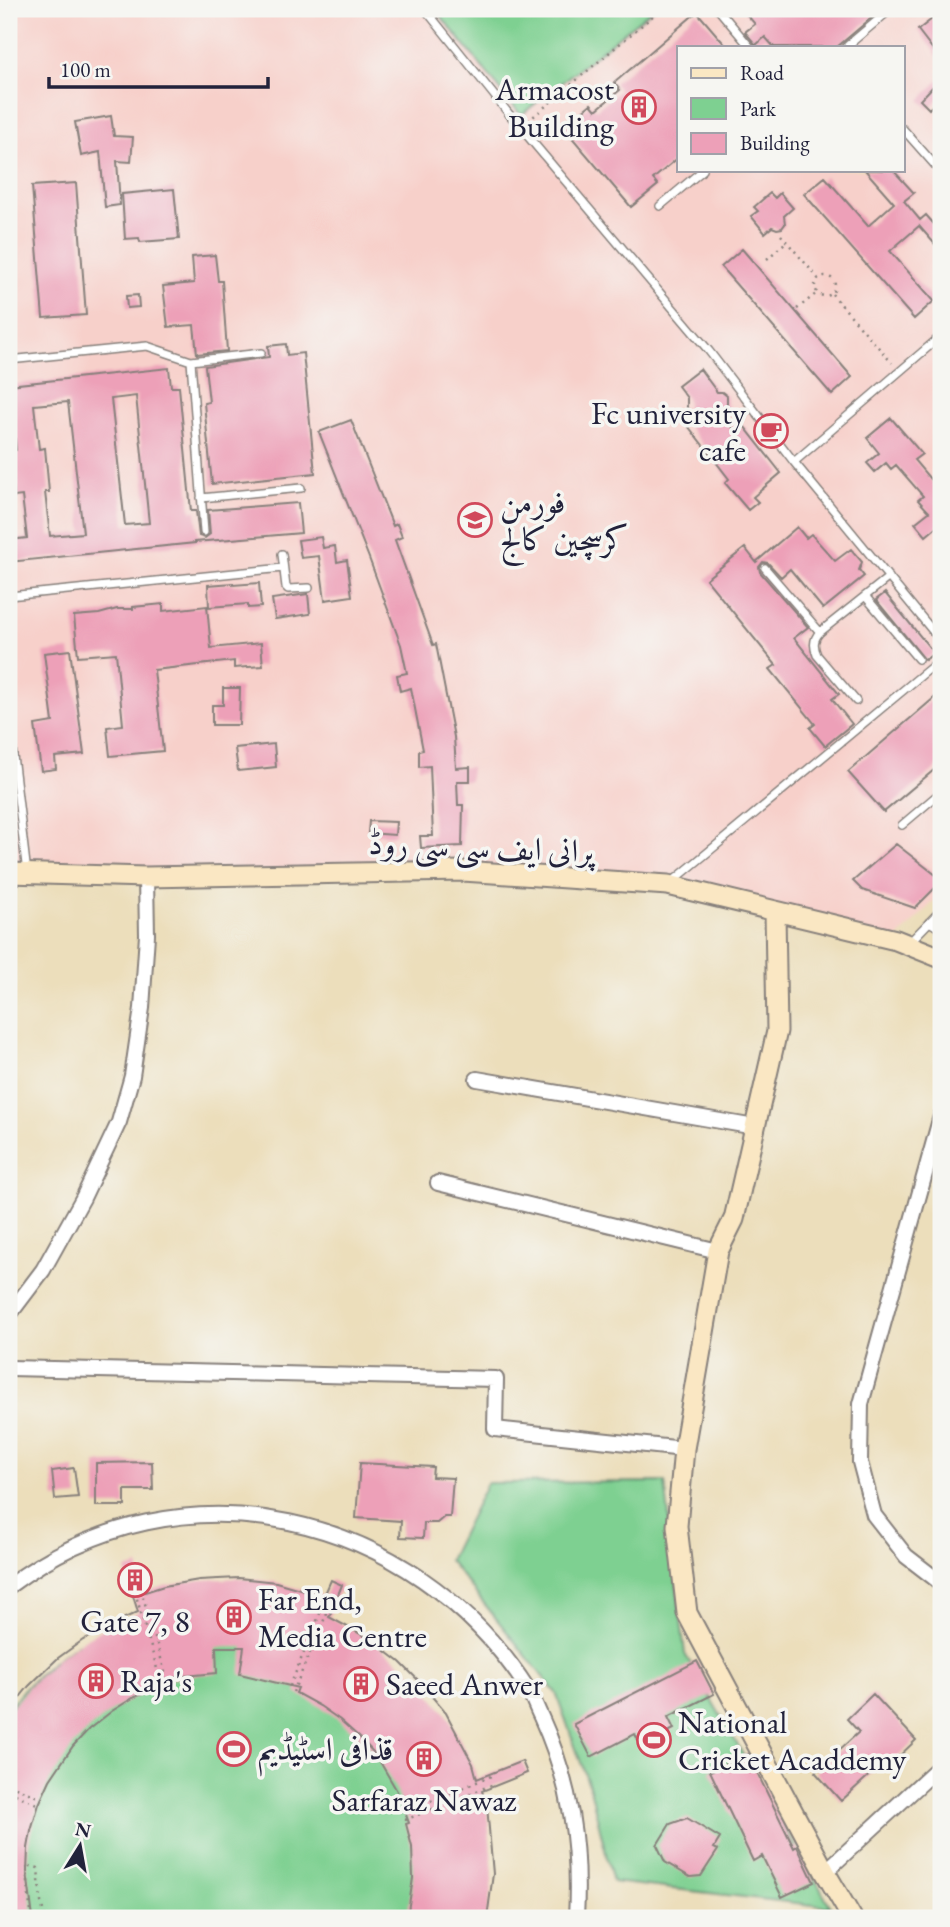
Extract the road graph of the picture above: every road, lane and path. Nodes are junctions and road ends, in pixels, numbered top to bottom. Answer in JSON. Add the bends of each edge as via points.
{"nodes":[{"id":1,"x":425,"y":9,"type":"edge"},
{"id":2,"x":661,"y":9,"type":"edge"},
{"id":3,"x":718,"y":9,"type":"edge"},
{"id":4,"x":891,"y":9,"type":"edge"},
{"id":5,"x":749,"y":46,"type":"edge"},
{"id":6,"x":847,"y":46,"type":"edge"},
{"id":7,"x":520,"y":127,"type":"junction"},
{"id":8,"x":904,"y":131,"type":"edge"},
{"id":9,"x":701,"y":172,"type":"edge"},
{"id":10,"x":941,"y":172,"type":"edge"},
{"id":11,"x":660,"y":206,"type":"dead end"},
{"id":12,"x":781,"y":234,"type":"dead end"},
{"id":13,"x":787,"y":241,"type":"junction"},
{"id":14,"x":767,"y":259,"type":"dead end"},
{"id":15,"x":818,"y":278,"type":"junction"},
{"id":16,"x":817,"y":293,"type":"junction"},
{"id":17,"x":832,"y":294,"type":"junction"},
{"id":18,"x":797,"y":309,"type":"dead end"},
{"id":19,"x":941,"y":336,"type":"edge"},
{"id":20,"x":261,"y":353,"type":"dead end"},
{"id":21,"x":9,"y":360,"type":"edge"},
{"id":22,"x":191,"y":360,"type":"junction"},
{"id":23,"x":900,"y":372,"type":"junction"},
{"id":24,"x":794,"y":462,"type":"junction"},
{"id":25,"x":301,"y":488,"type":"dead end"},
{"id":26,"x":201,"y":498,"type":"junction"},
{"id":27,"x":204,"y":532,"type":"dead end"},
{"id":28,"x":282,"y":554,"type":"dead end"},
{"id":29,"x":284,"y":568,"type":"junction"},
{"id":30,"x":765,"y":568,"type":"dead end"},
{"id":31,"x":889,"y":577,"type":"junction"},
{"id":32,"x":309,"y":588,"type":"dead end"},
{"id":33,"x":865,"y":596,"type":"junction"},
{"id":34,"x":9,"y":597,"type":"edge"},
{"id":35,"x":820,"y":632,"type":"junction"},
{"id":36,"x":941,"y":642,"type":"edge"},
{"id":37,"x":918,"y":659,"type":"dead end"},
{"id":38,"x":941,"y":659,"type":"edge"},
{"id":39,"x":856,"y":701,"type":"dead end"},
{"id":40,"x":9,"y":722,"type":"edge"},
{"id":41,"x":941,"y":793,"type":"edge"},
{"id":42,"x":902,"y":825,"type":"dead end"},
{"id":43,"x":18,"y":874,"type":"edge"},
{"id":44,"x":146,"y":877,"type":"junction"},
{"id":45,"x":668,"y":885,"type":"junction"},
{"id":46,"x":941,"y":910,"type":"edge"},
{"id":47,"x":775,"y":912,"type":"junction"},
{"id":48,"x":929,"y":922,"type":"junction"},
{"id":49,"x":941,"y":929,"type":"edge"},
{"id":50,"x":908,"y":944,"type":"junction"},
{"id":51,"x":941,"y":958,"type":"edge"},
{"id":52,"x":477,"y":1079,"type":"dead end"},
{"id":53,"x":941,"y":1116,"type":"edge"},
{"id":54,"x":755,"y":1127,"type":"junction"},
{"id":55,"x":438,"y":1183,"type":"dead end"},
{"id":56,"x":718,"y":1251,"type":"junction"},
{"id":57,"x":9,"y":1315,"type":"edge"},
{"id":58,"x":9,"y":1368,"type":"edge"},
{"id":59,"x":684,"y":1449,"type":"junction"},
{"id":60,"x":941,"y":1583,"type":"edge"},
{"id":61,"x":9,"y":1586,"type":"edge"},
{"id":62,"x":141,"y":1591,"type":"dead end"},
{"id":63,"x":135,"y":1592,"type":"dead end"},
{"id":64,"x":324,"y":1604,"type":"dead end"},
{"id":65,"x":330,"y":1606,"type":"dead end"},
{"id":66,"x":166,"y":1679,"type":"dead end"},
{"id":67,"x":162,"y":1686,"type":"dead end"},
{"id":68,"x":290,"y":1686,"type":"dead end"},
{"id":69,"x":293,"y":1692,"type":"dead end"},
{"id":70,"x":941,"y":1765,"type":"edge"},
{"id":71,"x":491,"y":1776,"type":"dead end"},
{"id":72,"x":494,"y":1783,"type":"dead end"},
{"id":73,"x":9,"y":1784,"type":"edge"},
{"id":74,"x":9,"y":1791,"type":"edge"},
{"id":75,"x":42,"y":1799,"type":"dead end"},
{"id":76,"x":39,"y":1805,"type":"dead end"},
{"id":77,"x":405,"y":1812,"type":"dead end"},
{"id":78,"x":405,"y":1820,"type":"dead end"},
{"id":79,"x":825,"y":1872,"type":"junction"},
{"id":80,"x":32,"y":1918,"type":"edge"},
{"id":81,"x":45,"y":1918,"type":"edge"},
{"id":82,"x":576,"y":1918,"type":"edge"},
{"id":83,"x":852,"y":1918,"type":"edge"}],
"edges":[{"from":1,"to":7,"type":"lane"},
{"from":2,"to":7,"type":"path"},
{"from":3,"to":5,"type":"lane"},
{"from":4,"to":6,"type":"lane"},
{"from":7,"to":24,"type":"lane","via":[[709,351]]},
{"from":8,"to":10,"type":"lane"},
{"from":9,"to":11,"type":"lane"},
{"from":12,"to":13,"type":"path"},
{"from":13,"to":14,"type":"path"},
{"from":13,"to":15,"type":"path"},
{"from":15,"to":16,"type":"path"},
{"from":15,"to":17,"type":"path","via":[[833,279]]},
{"from":16,"to":17,"type":"path","via":[[824,297]]},
{"from":16,"to":18,"type":"path"},
{"from":17,"to":23,"type":"path"},
{"from":19,"to":23,"type":"lane"},
{"from":20,"to":22,"type":"lane"},
{"from":21,"to":22,"type":"lane","via":[[147,346]]},
{"from":22,"to":26,"type":"lane"},
{"from":23,"to":24,"type":"lane"},
{"from":24,"to":31,"type":"lane"},
{"from":25,"to":26,"type":"lane"},
{"from":26,"to":27,"type":"lane"},
{"from":28,"to":29,"type":"lane"},
{"from":29,"to":32,"type":"lane","via":[[288,589]]},
{"from":29,"to":34,"type":"lane"},
{"from":30,"to":35,"type":"lane"},
{"from":31,"to":33,"type":"lane"},
{"from":31,"to":36,"type":"lane"},
{"from":33,"to":35,"type":"lane"},
{"from":33,"to":37,"type":"lane"},
{"from":35,"to":39,"type":"lane","via":[[814,645],[817,654]]},
{"from":38,"to":45,"type":"lane"},
{"from":40,"to":43,"type":"lane"},
{"from":41,"to":42,"type":"lane"},
{"from":43,"to":44,"type":"street","name":"پرانی ایف سی سی روڈ"},
{"from":44,"to":45,"type":"street","name":"پرانی ایف سی سی روڈ","via":[[463,871]]},
{"from":44,"to":57,"type":"street","via":[[142,1009],[132,1076],[119,1122],[43,1270]]},
{"from":45,"to":47,"type":"street","name":"پرانی ایف سی سی روڈ"},
{"from":46,"to":48,"type":"lane"},
{"from":47,"to":50,"type":"street","name":"پرانی ایف سی سی روڈ"},
{"from":47,"to":54,"type":"street","via":[[777,1031]]},
{"from":48,"to":49,"type":"lane"},
{"from":48,"to":50,"type":"lane"},
{"from":50,"to":51,"type":"street","name":"پرانی ایف سی سی روڈ"},
{"from":52,"to":54,"type":"street"},
{"from":53,"to":60,"type":"street","via":[[861,1404],[860,1450],[874,1515],[906,1556]]},
{"from":54,"to":56,"type":"street","via":[[734,1219]]},
{"from":55,"to":56,"type":"street"},
{"from":56,"to":59,"type":"street"},
{"from":58,"to":59,"type":"street","via":[[496,1379],[495,1429]]},
{"from":59,"to":79,"type":"street","via":[[677,1526],[687,1613]]},
{"from":61,"to":82,"type":"street","via":[[59,1553],[117,1531],[166,1519],[223,1514],[332,1533],[412,1572],[463,1610],[497,1646],[528,1690],[552,1741],[574,1822]]},
{"from":62,"to":66,"type":"path"},
{"from":63,"to":67,"type":"path"},
{"from":64,"to":68,"type":"path"},
{"from":65,"to":69,"type":"path"},
{"from":70,"to":79,"type":"street"},
{"from":71,"to":77,"type":"path"},
{"from":72,"to":78,"type":"path"},
{"from":73,"to":75,"type":"path"},
{"from":74,"to":76,"type":"path"},
{"from":79,"to":83,"type":"street"},
{"from":80,"to":81,"type":"path","via":[[27,1865],[38,1868]]}]}
